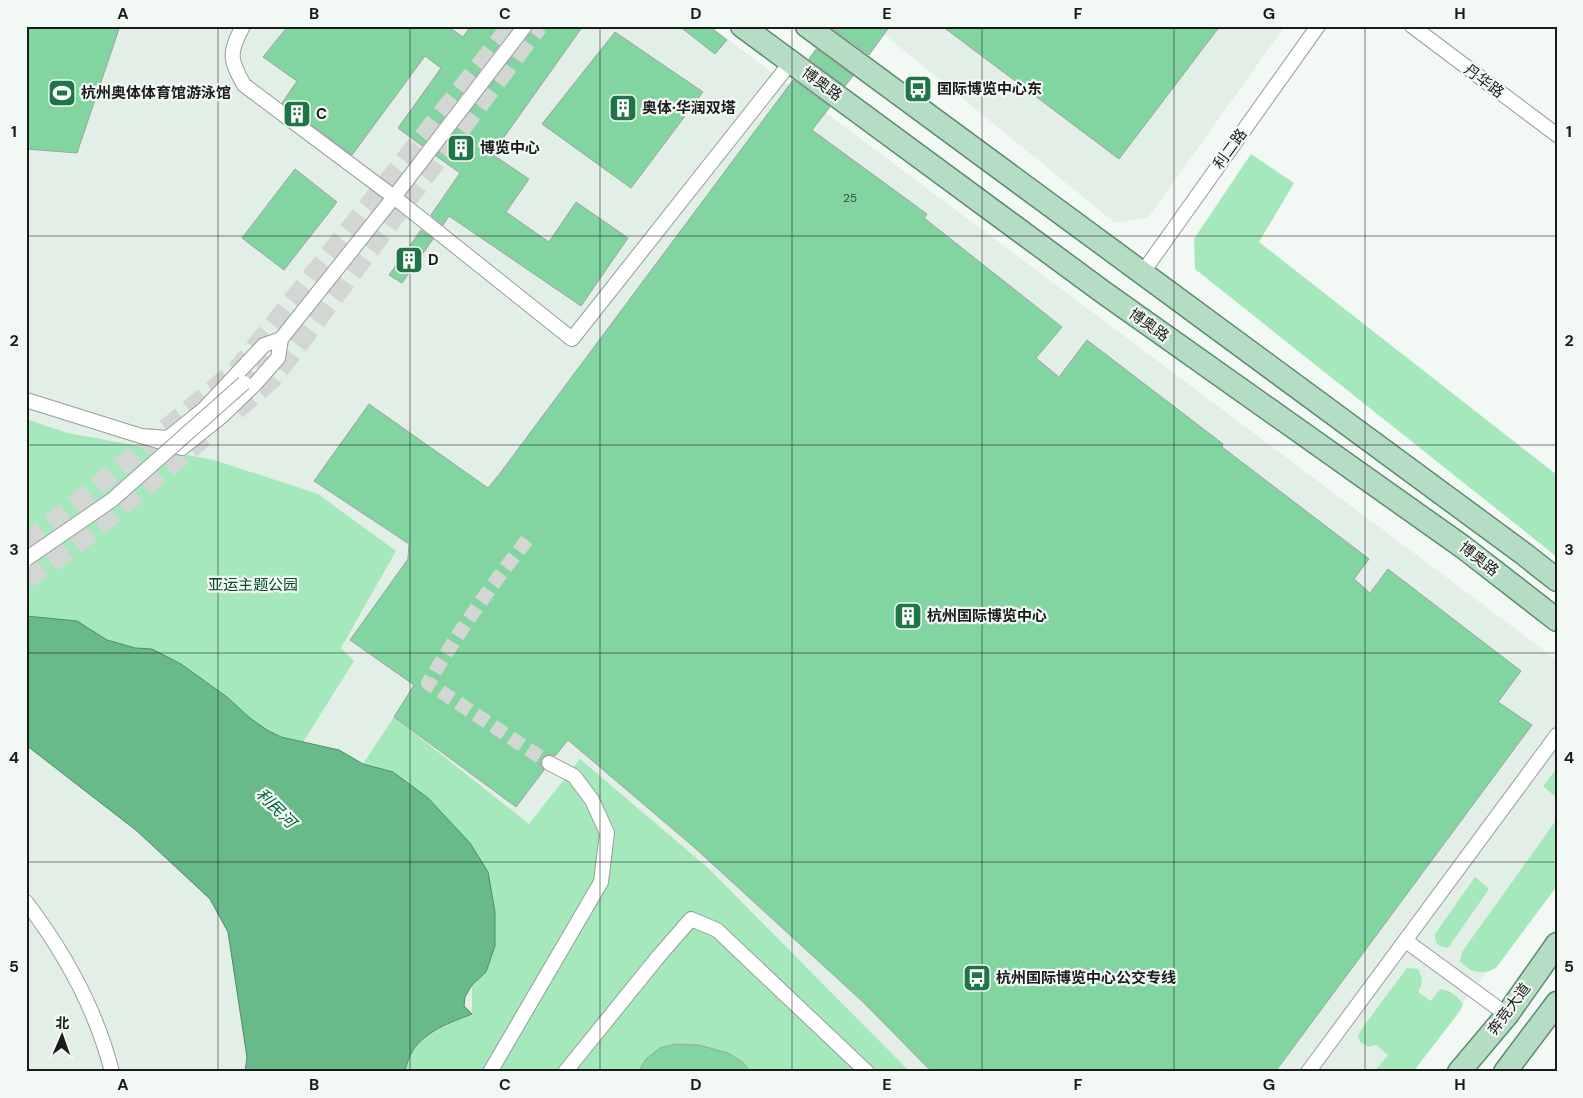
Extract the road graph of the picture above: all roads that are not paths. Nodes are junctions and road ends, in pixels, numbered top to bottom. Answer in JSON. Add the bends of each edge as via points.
{"nodes":[{"id":1,"x":244,"y":26,"type":"edge"},
{"id":2,"x":525,"y":26,"type":"edge"},
{"id":3,"x":742,"y":26,"type":"edge"},
{"id":4,"x":807,"y":26,"type":"edge"},
{"id":5,"x":1318,"y":26,"type":"edge"},
{"id":6,"x":1412,"y":26,"type":"edge"},
{"id":7,"x":791,"y":62,"type":"junction"},
{"id":8,"x":1557,"y":135,"type":"edge"},
{"id":9,"x":394,"y":197,"type":"junction"},
{"id":10,"x":1143,"y":272,"type":"junction"},
{"id":11,"x":281,"y":339,"type":"junction"},
{"id":12,"x":244,"y":384,"type":"tunnel mouth"},
{"id":13,"x":26,"y":400,"type":"edge"},
{"id":14,"x":140,"y":436,"type":"junction"},
{"id":15,"x":26,"y":559,"type":"edge"},
{"id":16,"x":1557,"y":580,"type":"edge"},
{"id":17,"x":1557,"y":620,"type":"edge"},
{"id":18,"x":1557,"y":736,"type":"edge"},
{"id":19,"x":549,"y":764,"type":"tunnel mouth"},
{"id":20,"x":26,"y":902,"type":"edge"},
{"id":21,"x":1406,"y":941,"type":"junction"},
{"id":22,"x":1557,"y":944,"type":"edge"},
{"id":23,"x":1557,"y":1003,"type":"edge"},
{"id":24,"x":1507,"y":1015,"type":"junction"},
{"id":25,"x":112,"y":1071,"type":"edge"},
{"id":26,"x":490,"y":1072,"type":"edge"},
{"id":27,"x":565,"y":1072,"type":"edge"},
{"id":28,"x":867,"y":1072,"type":"edge"},
{"id":29,"x":1308,"y":1072,"type":"edge"},
{"id":30,"x":1459,"y":1072,"type":"edge"},
{"id":31,"x":1504,"y":1072,"type":"edge"}],
"edges":[{"from":1,"to":9,"type":"street","via":[[233,46],[233,65],[244,85]]},
{"from":2,"to":9,"type":"street"},
{"from":3,"to":7,"type":"main road","name":"博奥路"},
{"from":4,"to":10,"type":"main road","name":"博奥路"},
{"from":5,"to":10,"type":"street","name":"利二路"},
{"from":6,"to":8,"type":"street","name":"丹华路"},
{"from":7,"to":9,"type":"street","via":[[572,339]]},
{"from":7,"to":17,"type":"main road","name":"博奥路","via":[[1103,292],[1463,546]]},
{"from":9,"to":11,"type":"street"},
{"from":10,"to":16,"type":"main road","name":"博奥路"},
{"from":11,"to":14,"type":"street","via":[[264,346],[204,409],[168,438]]},
{"from":11,"to":14,"type":"street","via":[[278,358],[256,383],[182,448]]},
{"from":12,"to":15,"type":"street","bridge":true,"via":[[112,500]]},
{"from":13,"to":14,"type":"street"},
{"from":18,"to":21,"type":"street"},
{"from":19,"to":26,"type":"street","via":[[574,776],[600,816],[607,833],[601,882]]},
{"from":20,"to":25,"type":"street","via":[[74,973],[96,1022]]},
{"from":21,"to":24,"type":"street"},
{"from":21,"to":29,"type":"street"},
{"from":22,"to":24,"type":"main road","name":"奔竞大道"},
{"from":23,"to":31,"type":"main road"},
{"from":24,"to":30,"type":"main road","name":"奔竞大道"},
{"from":27,"to":28,"type":"street","via":[[691,919],[717,930]]}]}
